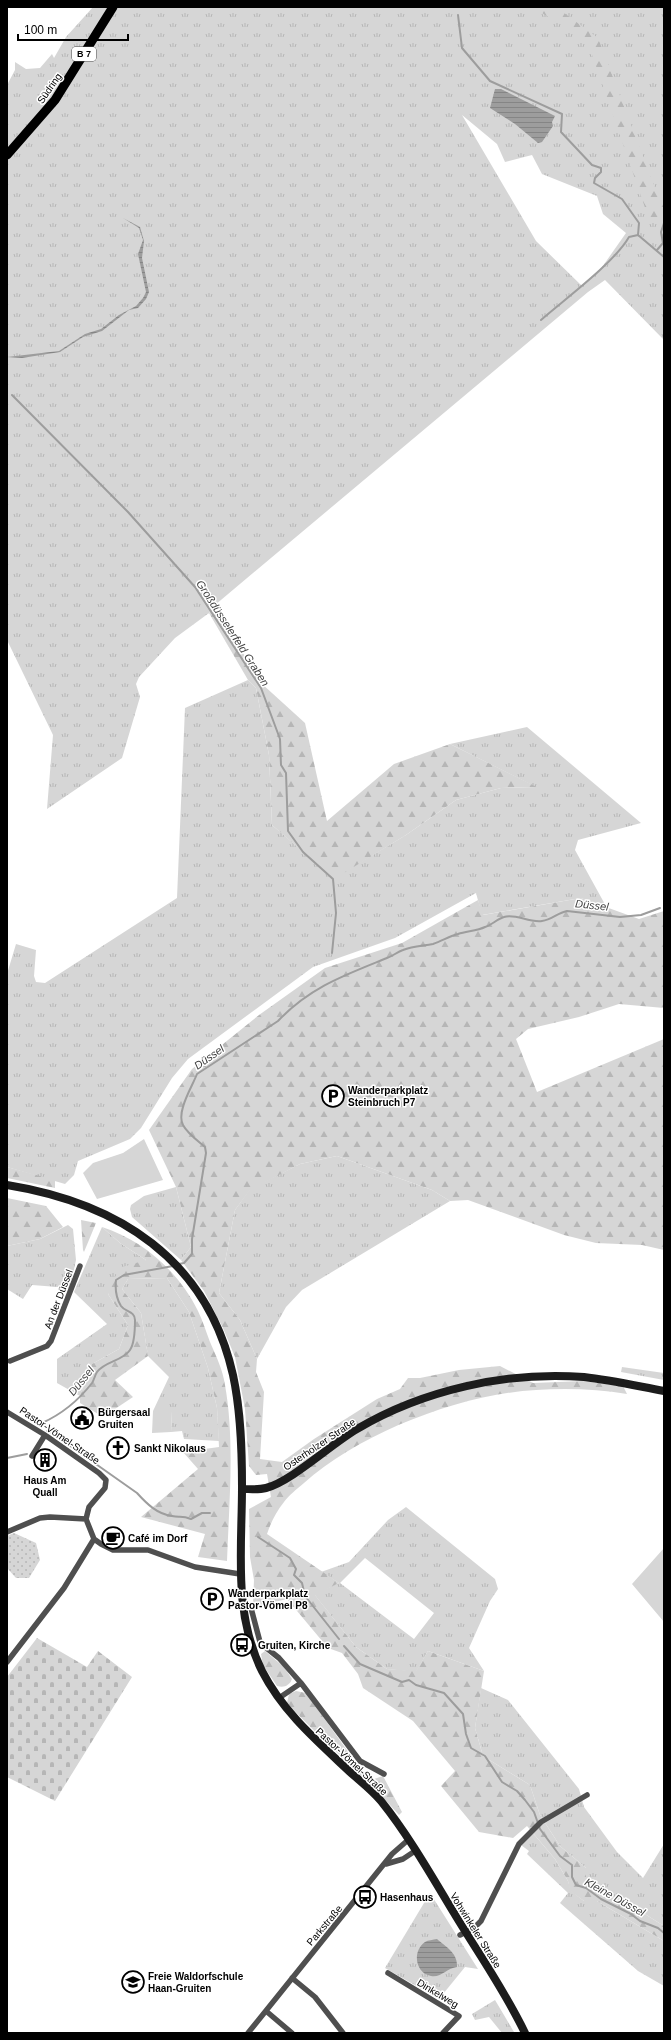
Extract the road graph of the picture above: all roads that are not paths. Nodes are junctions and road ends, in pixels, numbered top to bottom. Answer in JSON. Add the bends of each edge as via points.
{"nodes":[{"id":1,"x":113,"y":7,"type":"edge"},
{"id":2,"x":7,"y":155,"type":"edge"},
{"id":3,"x":7,"y":1185,"type":"edge"},
{"id":4,"x":80,"y":1266,"type":"dead end"},
{"id":5,"x":8,"y":1362,"type":"edge"},
{"id":6,"x":664,"y":1391,"type":"edge"},
{"id":7,"x":7,"y":1412,"type":"edge"},
{"id":8,"x":45,"y":1435,"type":"junction"},
{"id":9,"x":32,"y":1456,"type":"dead end"},
{"id":10,"x":242,"y":1489,"type":"junction"},
{"id":11,"x":86,"y":1519,"type":"junction"},
{"id":12,"x":7,"y":1532,"type":"edge"},
{"id":13,"x":94,"y":1538,"type":"junction"},
{"id":14,"x":240,"y":1574,"type":"junction"},
{"id":15,"x":251,"y":1608,"type":"dead end"},
{"id":16,"x":7,"y":1662,"type":"edge"},
{"id":17,"x":301,"y":1684,"type":"junction"},
{"id":18,"x":279,"y":1698,"type":"junction"},
{"id":19,"x":384,"y":1774,"type":"dead end"},
{"id":20,"x":587,"y":1795,"type":"dead end"},
{"id":21,"x":408,"y":1840,"type":"junction"},
{"id":22,"x":416,"y":1851,"type":"junction"},
{"id":23,"x":386,"y":1864,"type":"junction"},
{"id":24,"x":463,"y":1933,"type":"junction"},
{"id":25,"x":388,"y":1973,"type":"dead end"},
{"id":26,"x":292,"y":1978,"type":"junction"},
{"id":27,"x":266,"y":2011,"type":"junction"},
{"id":28,"x":248,"y":2033,"type":"edge"},
{"id":29,"x":292,"y":2033,"type":"edge"},
{"id":30,"x":343,"y":2033,"type":"edge"},
{"id":31,"x":443,"y":2033,"type":"edge"},
{"id":32,"x":525,"y":2033,"type":"edge"}],
"edges":[{"from":1,"to":2,"type":"main road","name":"Südring","number":"B 7","via":[[55,100]]},
{"from":3,"to":10,"type":"main road","name":"Pastor-Vömel-Straße","via":[[63,1198],[106,1214],[125,1224],[160,1250],[181,1270],[206,1304],[229,1359],[239,1409]]},
{"from":4,"to":5,"type":"street","name":"An der Düssel","via":[[51,1341],[47,1346]]},
{"from":6,"to":10,"type":"main road","name":"Osterholzer Straße","via":[[612,1381],[554,1377],[521,1378],[456,1389],[426,1398],[358,1428],[277,1484],[258,1490]]},
{"from":7,"to":8,"type":"street","name":"Pastor-Vömel-Straße"},
{"from":8,"to":9,"type":"street"},
{"from":8,"to":11,"type":"street","name":"Pastor-Vömel-Straße","via":[[106,1480],[104,1488],[89,1507]]},
{"from":10,"to":14,"type":"main road","name":"Pastor-Vömel-Straße"},
{"from":11,"to":12,"type":"street","via":[[40,1518]]},
{"from":11,"to":13,"type":"street"},
{"from":13,"to":14,"type":"street","via":[[113,1550],[148,1550],[195,1568]]},
{"from":13,"to":16,"type":"street","via":[[64,1588]]},
{"from":14,"to":18,"type":"main road","name":"Pastor-Vömel-Straße","via":[[242,1610],[249,1641],[263,1672]]},
{"from":15,"to":17,"type":"street","name":"Pastor-Vömel-Straße","via":[[260,1642],[279,1658]]},
{"from":17,"to":18,"type":"street"},
{"from":17,"to":19,"type":"street","name":"Pastor-Vömel-Straße","via":[[360,1761]]},
{"from":18,"to":21,"type":"main road","name":"Pastor-Vömel-Straße","via":[[305,1730],[378,1798]]},
{"from":20,"to":24,"type":"street","via":[[532,1829],[519,1844],[480,1920],[474,1928]]},
{"from":21,"to":22,"type":"main road","name":"Vohwinkeler Straße"},
{"from":21,"to":23,"type":"street","name":"Parkstraße","via":[[392,1854]]},
{"from":22,"to":23,"type":"street"},
{"from":22,"to":24,"type":"main road","name":"Vohwinkeler Straße"},
{"from":23,"to":26,"type":"street","name":"Parkstraße"},
{"from":24,"to":32,"type":"main road","name":"Vohwinkeler Straße"},
{"from":25,"to":31,"type":"street","name":"Dinkelweg","via":[[459,2016]]},
{"from":26,"to":27,"type":"street","name":"Parkstraße"},
{"from":26,"to":30,"type":"street","via":[[315,1997]]},
{"from":27,"to":28,"type":"street","name":"Parkstraße"},
{"from":27,"to":29,"type":"street"}]}
